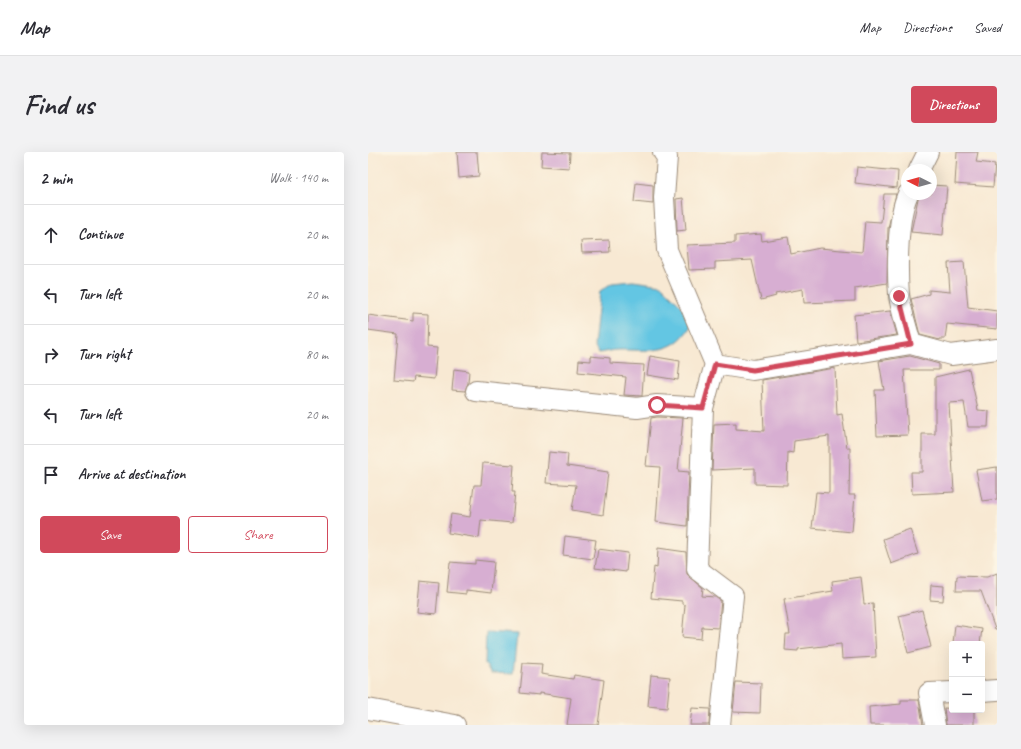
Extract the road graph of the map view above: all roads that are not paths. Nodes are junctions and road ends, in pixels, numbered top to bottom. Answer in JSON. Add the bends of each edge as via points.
{"nodes":[{"id":1,"x":663,"y":152,"type":"edge"},
{"id":2,"x":928,"y":152,"type":"edge"},
{"id":3,"x":923,"y":164,"type":"edge"},
{"id":4,"x":905,"y":200,"type":"edge"},
{"id":5,"x":911,"y":344,"type":"junction"},
{"id":6,"x":997,"y":349,"type":"edge"},
{"id":7,"x":715,"y":364,"type":"junction"},
{"id":8,"x":476,"y":391,"type":"dead end"},
{"id":9,"x":703,"y":408,"type":"junction"},
{"id":10,"x":997,"y":690,"type":"edge"},
{"id":11,"x":985,"y":691,"type":"edge"},
{"id":12,"x":949,"y":692,"type":"edge"},
{"id":13,"x":368,"y":709,"type":"edge"},
{"id":14,"x":455,"y":725,"type":"edge"},
{"id":15,"x":720,"y":725,"type":"edge"},
{"id":16,"x":935,"y":725,"type":"edge"}],
"edges":[{"from":1,"to":7,"type":"street","via":[[667,157],[664,198],[667,250]]},
{"from":2,"to":3,"type":"street"},
{"from":4,"to":5,"type":"street","via":[[899,231],[899,296]]},
{"from":5,"to":6,"type":"street","via":[[952,355]]},
{"from":5,"to":7,"type":"street","via":[[753,370]]},
{"from":7,"to":9,"type":"street"},
{"from":8,"to":9,"type":"street","via":[[637,408],[657,405]]},
{"from":9,"to":15,"type":"street","via":[[697,568],[733,596]]},
{"from":10,"to":11,"type":"street"},
{"from":12,"to":16,"type":"street","via":[[929,693]]},
{"from":13,"to":14,"type":"street"}]}
